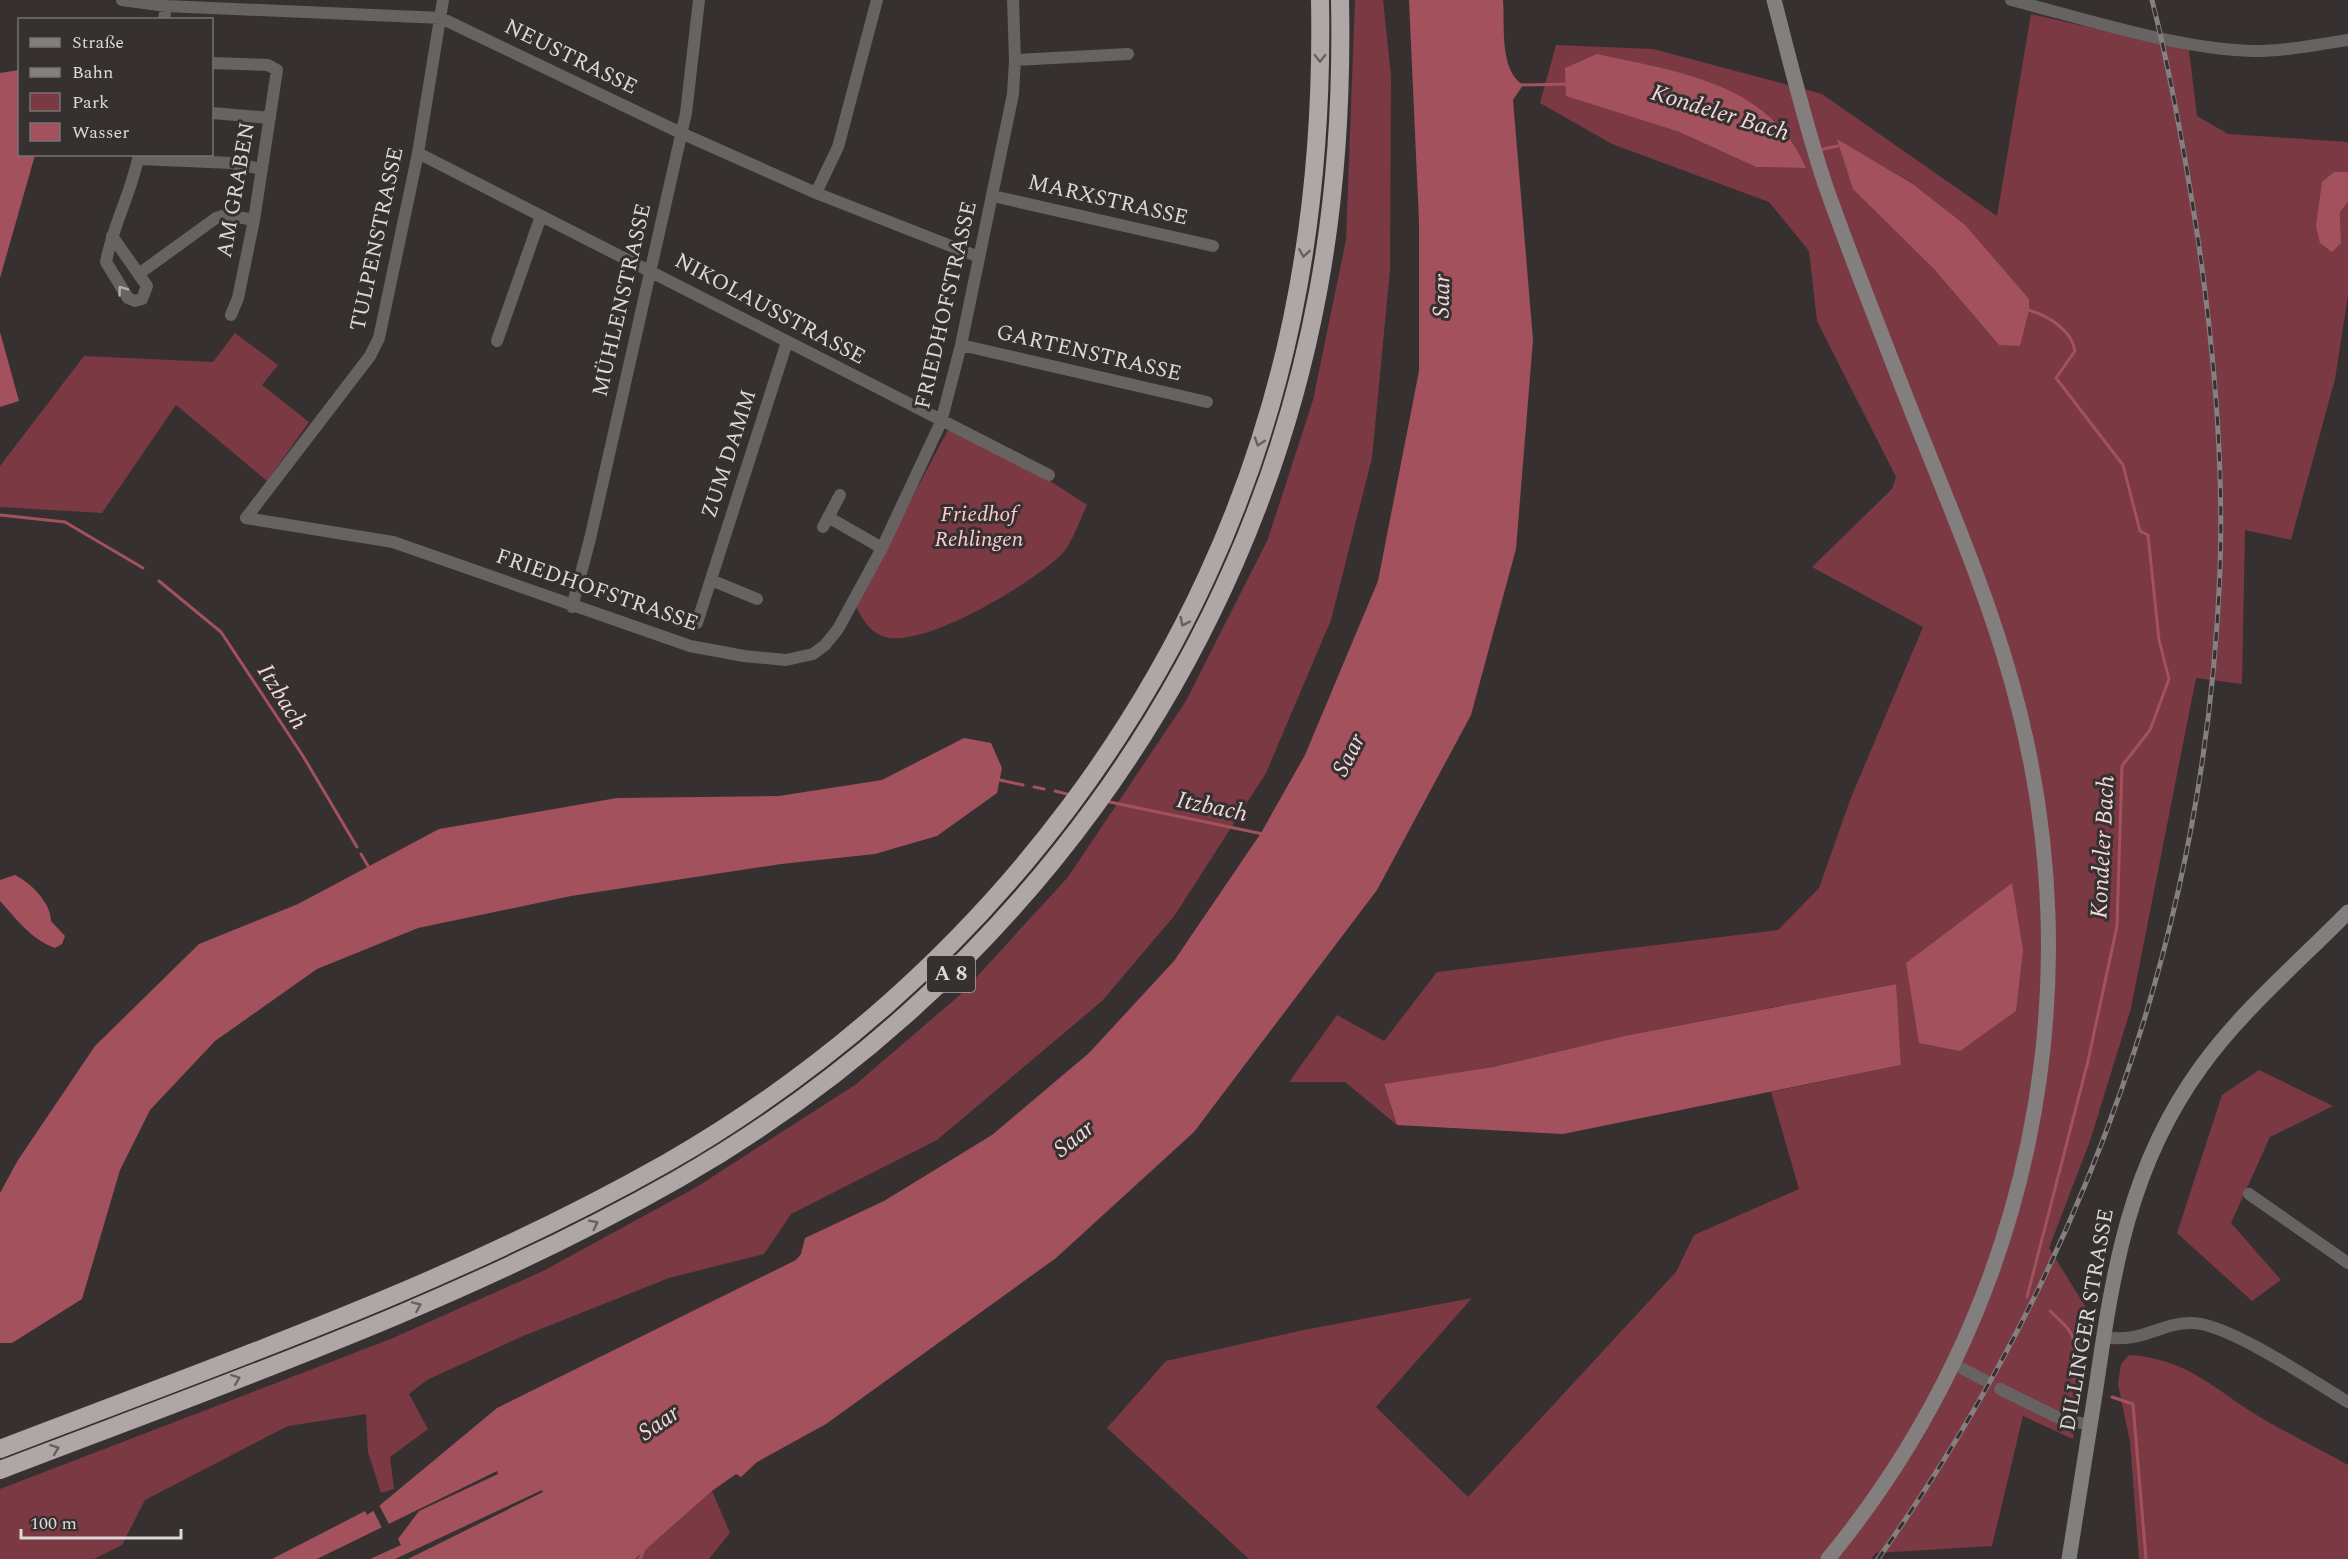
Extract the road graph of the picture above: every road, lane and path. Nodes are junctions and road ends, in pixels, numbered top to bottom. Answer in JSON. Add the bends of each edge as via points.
{"nodes":[{"id":1,"x":122,"y":0,"type":"edge"},
{"id":2,"x":443,"y":0,"type":"edge"},
{"id":3,"x":699,"y":0,"type":"edge"},
{"id":4,"x":877,"y":0,"type":"edge"},
{"id":5,"x":1013,"y":0,"type":"edge"},
{"id":6,"x":1320,"y":0,"type":"edge"},
{"id":7,"x":1340,"y":0,"type":"edge"},
{"id":8,"x":1774,"y":0,"type":"edge"},
{"id":9,"x":2011,"y":0,"type":"edge"},
{"id":10,"x":229,"y":4,"type":"edge"},
{"id":11,"x":166,"y":6,"type":"junction"},
{"id":12,"x":327,"y":6,"type":"edge"},
{"id":13,"x":164,"y":18,"type":"edge"},
{"id":14,"x":441,"y":18,"type":"junction"},
{"id":15,"x":2348,"y":40,"type":"edge"},
{"id":16,"x":1128,"y":54,"type":"dead end"},
{"id":17,"x":1016,"y":60,"type":"junction"},
{"id":18,"x":213,"y":63,"type":"edge"},
{"id":19,"x":213,"y":113,"type":"edge"},
{"id":20,"x":270,"y":118,"type":"junction"},
{"id":21,"x":681,"y":133,"type":"junction"},
{"id":22,"x":418,"y":153,"type":"junction"},
{"id":23,"x":139,"y":157,"type":"edge"},
{"id":24,"x":261,"y":169,"type":"junction"},
{"id":25,"x":816,"y":193,"type":"junction"},
{"id":26,"x":993,"y":196,"type":"junction"},
{"id":27,"x":541,"y":216,"type":"junction"},
{"id":28,"x":254,"y":220,"type":"junction"},
{"id":29,"x":112,"y":236,"type":"junction"},
{"id":30,"x":1213,"y":246,"type":"dead end"},
{"id":31,"x":979,"y":257,"type":"junction"},
{"id":32,"x":649,"y":270,"type":"junction"},
{"id":33,"x":140,"y":273,"type":"junction"},
{"id":34,"x":231,"y":315,"type":"dead end"},
{"id":35,"x":497,"y":341,"type":"dead end"},
{"id":36,"x":788,"y":342,"type":"junction"},
{"id":37,"x":961,"y":345,"type":"junction"},
{"id":38,"x":1207,"y":402,"type":"dead end"},
{"id":39,"x":941,"y":422,"type":"junction"},
{"id":40,"x":1049,"y":475,"type":"dead end"},
{"id":41,"x":840,"y":495,"type":"dead end"},
{"id":42,"x":246,"y":518,"type":"joint"},
{"id":43,"x":882,"y":548,"type":"junction"},
{"id":44,"x":711,"y":579,"type":"junction"},
{"id":45,"x":757,"y":599,"type":"dead end"},
{"id":46,"x":572,"y":607,"type":"junction"},
{"id":47,"x":697,"y":623,"type":"dead end"},
{"id":48,"x":2348,"y":912,"type":"edge"},
{"id":49,"x":2249,"y":1194,"type":"dead end"},
{"id":50,"x":2348,"y":1263,"type":"edge"},
{"id":51,"x":2103,"y":1337,"type":"junction"},
{"id":52,"x":1964,"y":1369,"type":"dead end"},
{"id":53,"x":1986,"y":1380,"type":"dead end"},
{"id":54,"x":2000,"y":1389,"type":"dead end"},
{"id":55,"x":2348,"y":1402,"type":"edge"},
{"id":56,"x":2090,"y":1425,"type":"junction"},
{"id":57,"x":0,"y":1449,"type":"edge"},
{"id":58,"x":0,"y":1470,"type":"edge"},
{"id":59,"x":1828,"y":1559,"type":"edge"},
{"id":60,"x":2069,"y":1559,"type":"edge"}],
"edges":[{"from":1,"to":11,"type":"street","name":"NEUSTRASSE"},
{"from":2,"to":14,"type":"street","name":"TULPENSTRASSE"},
{"from":3,"to":21,"type":"street","name":"MÜHLENSTRASSE"},
{"from":4,"to":25,"type":"street","via":[[838,147]]},
{"from":5,"to":17,"type":"street","name":"FRIEDHOFSTRASSE"},
{"from":6,"to":57,"type":"highway","number":"A 8","one_way":true,"via":[[1320,99],[1309,226],[1284,354],[1251,466],[1206,578],[1145,696],[1081,794],[992,904],[895,999],[838,1047],[732,1123],[611,1193],[412,1287]]},
{"from":58,"to":7,"type":"highway","number":"A 8","one_way":true,"via":[[420,1306],[620,1211],[742,1140],[851,1062],[908,1014],[1006,918],[1097,806],[1162,706],[1224,586],[1258,506],[1296,388],[1319,290],[1329,228],[1340,100]]},
{"from":8,"to":59,"type":"main road","via":[[1825,182],[1990,614],[2027,742],[2044,851],[2049,960],[2047,1017],[2036,1104],[2009,1224],[1975,1320],[1923,1423],[1878,1494]]},
{"from":9,"to":15,"type":"street","via":[[2144,34],[2228,49],[2275,50]]},
{"from":10,"to":11,"type":"street","name":"NEUSTRASSE"},
{"from":10,"to":12,"type":"street","name":"NEUSTRASSE"},
{"from":11,"to":13,"type":"street"},
{"from":12,"to":14,"type":"street","name":"NEUSTRASSE"},
{"from":14,"to":21,"type":"street","name":"NEUSTRASSE"},
{"from":14,"to":22,"type":"street","name":"TULPENSTRASSE"},
{"from":16,"to":17,"type":"street"},
{"from":17,"to":26,"type":"street","name":"FRIEDHOFSTRASSE"},
{"from":18,"to":20,"type":"street","name":"AM GRABEN","via":[[268,65],[278,70]]},
{"from":19,"to":20,"type":"street"},
{"from":20,"to":24,"type":"street","name":"AM GRABEN"},
{"from":21,"to":25,"type":"street","name":"NEUSTRASSE"},
{"from":21,"to":32,"type":"street","name":"MÜHLENSTRASSE"},
{"from":22,"to":27,"type":"street","name":"NIKOLAUSSTRASSE"},
{"from":22,"to":42,"type":"street","name":"TULPENSTRASSE","via":[[379,338],[370,356]]},
{"from":23,"to":24,"type":"street","via":[[232,163]]},
{"from":23,"to":29,"type":"street"},
{"from":24,"to":28,"type":"street","name":"AM GRABEN"},
{"from":25,"to":31,"type":"street","name":"NEUSTRASSE"},
{"from":26,"to":30,"type":"street","name":"MARXSTRASSE"},
{"from":26,"to":31,"type":"street","name":"FRIEDHOFSTRASSE"},
{"from":27,"to":32,"type":"street","name":"NIKOLAUSSTRASSE"},
{"from":27,"to":35,"type":"street"},
{"from":28,"to":33,"type":"street","via":[[226,215],[216,218]]},
{"from":28,"to":34,"type":"street","name":"AM GRABEN"},
{"from":29,"to":33,"type":"street"},
{"from":33,"to":29,"type":"street","one_way":true,"via":[[146,292],[135,301],[128,298],[108,269]]},
{"from":31,"to":37,"type":"street","name":"FRIEDHOFSTRASSE"},
{"from":32,"to":36,"type":"street","name":"NIKOLAUSSTRASSE"},
{"from":32,"to":46,"type":"street","name":"MÜHLENSTRASSE"},
{"from":36,"to":39,"type":"street","name":"NIKOLAUSSTRASSE"},
{"from":36,"to":44,"type":"street","name":"ZUM DAMM"},
{"from":37,"to":38,"type":"street","name":"GARTENSTRASSE"},
{"from":37,"to":39,"type":"street","name":"FRIEDHOFSTRASSE"},
{"from":39,"to":40,"type":"street","name":"NIKOLAUSSTRASSE"},
{"from":39,"to":43,"type":"street","name":"FRIEDHOFSTRASSE"},
{"from":41,"to":43,"type":"street","via":[[825,522]]},
{"from":42,"to":46,"type":"street","name":"FRIEDHOFSTRASSE","via":[[393,542]]},
{"from":43,"to":46,"type":"street","name":"FRIEDHOFSTRASSE","via":[[838,629],[825,645],[801,658],[708,650]]},
{"from":44,"to":45,"type":"street"},
{"from":44,"to":47,"type":"street","name":"ZUM DAMM"},
{"from":48,"to":51,"type":"main road","name":"DILLINGER STRASSE","via":[[2226,1037],[2200,1068],[2161,1132],[2131,1205]]},
{"from":49,"to":50,"type":"street"},
{"from":51,"to":55,"type":"street","via":[[2132,1339],[2189,1323],[2209,1326],[2249,1344]]},
{"from":51,"to":56,"type":"main road","name":"DILLINGER STRASSE"},
{"from":52,"to":53,"type":"street"},
{"from":54,"to":56,"type":"street","via":[[2059,1418]]},
{"from":56,"to":60,"type":"main road","name":"DILLINGER STRASSE"}]}
